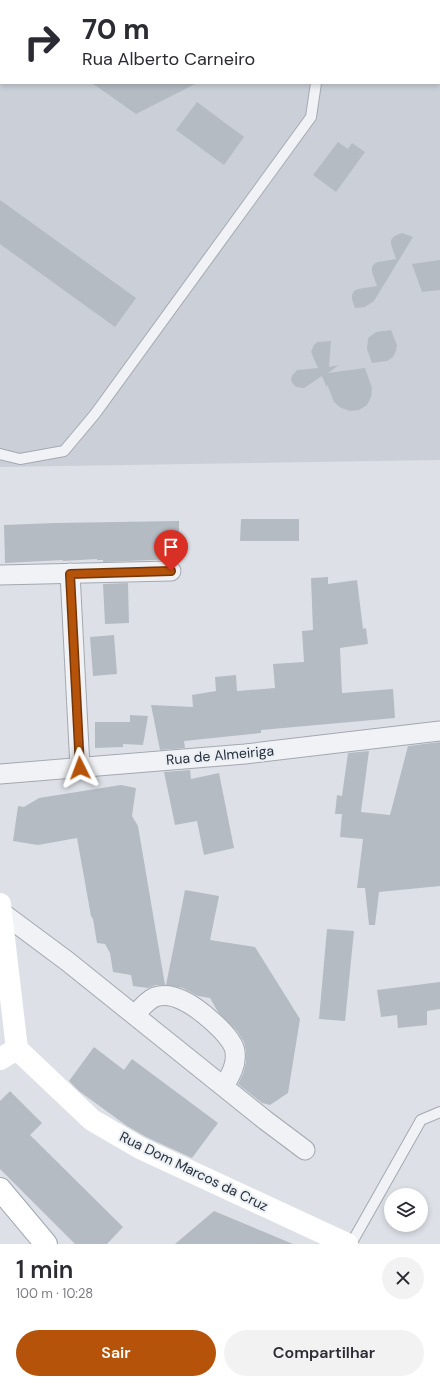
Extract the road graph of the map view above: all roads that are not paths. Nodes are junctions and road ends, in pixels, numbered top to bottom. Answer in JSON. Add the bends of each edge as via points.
{"nodes":[{"id":1,"x":316,"y":84,"type":"edge"},
{"id":2,"x":0,"y":454,"type":"edge"},
{"id":3,"x":171,"y":571,"type":"dead end"},
{"id":4,"x":70,"y":574,"type":"junction"},
{"id":5,"x":0,"y":575,"type":"edge"},
{"id":6,"x":440,"y":731,"type":"edge"},
{"id":7,"x":80,"y":768,"type":"junction"},
{"id":8,"x":0,"y":774,"type":"edge"},
{"id":9,"x":0,"y":908,"type":"edge"},
{"id":10,"x":135,"y":1015,"type":"junction"},
{"id":11,"x":9,"y":1054,"type":"edge"},
{"id":12,"x":224,"y":1086,"type":"junction"},
{"id":13,"x":440,"y":1112,"type":"edge"},
{"id":14,"x":305,"y":1150,"type":"dead end"},
{"id":15,"x":0,"y":1189,"type":"edge"},
{"id":16,"x":46,"y":1244,"type":"edge"},
{"id":17,"x":347,"y":1244,"type":"edge"},
{"id":18,"x":351,"y":1244,"type":"edge"}],
"edges":[{"from":1,"to":2,"type":"lane","via":[[311,117],[95,414],[64,451],[20,459]]},
{"from":3,"to":4,"type":"street"},
{"from":4,"to":5,"type":"street"},
{"from":4,"to":7,"type":"street"},
{"from":6,"to":7,"type":"street","name":"Rua de Almeiriga","via":[[245,754]]},
{"from":7,"to":8,"type":"street","name":"Rua de Almeiriga"},
{"from":9,"to":10,"type":"street"},
{"from":9,"to":11,"type":"street","name":"Rua Dom Marcos da Cruz"},
{"from":10,"to":12,"type":"street"},
{"from":10,"to":12,"type":"street","via":[[154,997],[165,995],[182,999],[195,1007],[228,1036],[235,1051],[235,1062]]},
{"from":11,"to":17,"type":"street","name":"Rua Dom Marcos da Cruz","via":[[92,1120],[140,1148]]},
{"from":12,"to":14,"type":"street"},
{"from":13,"to":18,"type":"lane","via":[[421,1120]]},
{"from":15,"to":16,"type":"street"}]}
